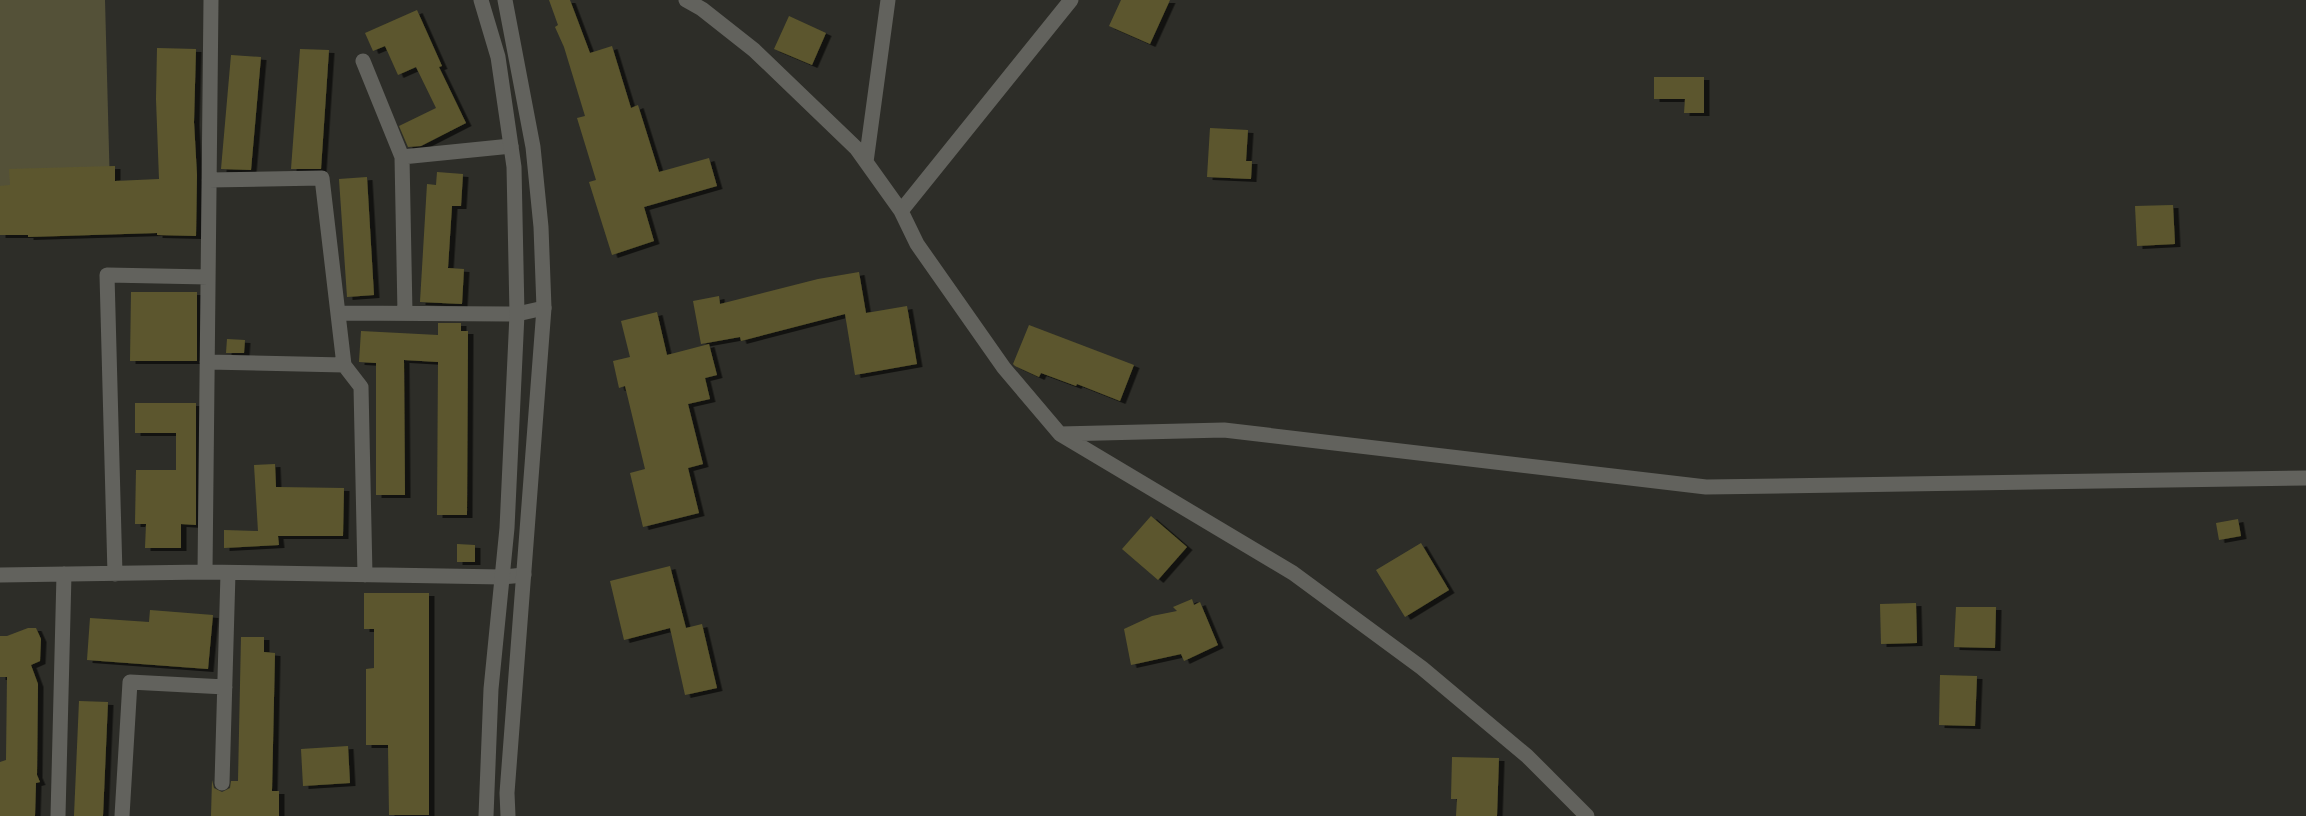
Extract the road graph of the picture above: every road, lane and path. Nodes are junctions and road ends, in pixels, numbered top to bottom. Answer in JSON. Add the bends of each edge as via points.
{"nodes":[{"id":1,"x":211,"y":0,"type":"edge"},
{"id":2,"x":481,"y":0,"type":"edge"},
{"id":3,"x":505,"y":0,"type":"edge"},
{"id":4,"x":686,"y":0,"type":"edge"},
{"id":5,"x":888,"y":0,"type":"edge"},
{"id":6,"x":1071,"y":0,"type":"edge"},
{"id":7,"x":364,"y":61,"type":"dead end"},
{"id":8,"x":511,"y":146,"type":"junction"},
{"id":9,"x":402,"y":157,"type":"junction"},
{"id":10,"x":866,"y":162,"type":"junction"},
{"id":11,"x":209,"y":180,"type":"junction"},
{"id":12,"x":901,"y":211,"type":"junction"},
{"id":13,"x":208,"y":277,"type":"junction"},
{"id":14,"x":544,"y":308,"type":"junction"},
{"id":15,"x":338,"y":313,"type":"junction"},
{"id":16,"x":405,"y":313,"type":"junction"},
{"id":17,"x":517,"y":314,"type":"junction"},
{"id":18,"x":207,"y":362,"type":"junction"},
{"id":19,"x":344,"y":365,"type":"junction"},
{"id":20,"x":1060,"y":434,"type":"junction"},
{"id":21,"x":2306,"y":478,"type":"edge"},
{"id":22,"x":205,"y":572,"type":"junction"},
{"id":23,"x":228,"y":573,"type":"junction"},
{"id":24,"x":64,"y":574,"type":"junction"},
{"id":25,"x":115,"y":574,"type":"junction"},
{"id":26,"x":0,"y":575,"type":"edge"},
{"id":27,"x":364,"y":575,"type":"junction"},
{"id":28,"x":524,"y":575,"type":"junction"},
{"id":29,"x":502,"y":577,"type":"junction"},
{"id":30,"x":225,"y":687,"type":"junction"},
{"id":31,"x":222,"y":783,"type":"dead end"},
{"id":32,"x":58,"y":816,"type":"edge"},
{"id":33,"x":122,"y":816,"type":"edge"},
{"id":34,"x":486,"y":816,"type":"edge"},
{"id":35,"x":508,"y":816,"type":"edge"},
{"id":36,"x":1587,"y":816,"type":"edge"}],
"edges":[{"from":1,"to":11,"type":"street"},
{"from":2,"to":8,"type":"street","via":[[498,57]]},
{"from":3,"to":14,"type":"street","via":[[533,147],[541,227]]},
{"from":4,"to":10,"type":"street","via":[[754,50],[856,148]]},
{"from":5,"to":10,"type":"street"},
{"from":6,"to":12,"type":"street"},
{"from":7,"to":9,"type":"street"},
{"from":8,"to":9,"type":"street"},
{"from":8,"to":17,"type":"street"},
{"from":9,"to":16,"type":"street"},
{"from":10,"to":12,"type":"street"},
{"from":11,"to":13,"type":"street"},
{"from":11,"to":15,"type":"street","via":[[322,178]]},
{"from":12,"to":20,"type":"street","via":[[917,244],[1004,368]]},
{"from":13,"to":18,"type":"street"},
{"from":13,"to":25,"type":"street","via":[[107,275]]},
{"from":14,"to":17,"type":"street"},
{"from":14,"to":28,"type":"street"},
{"from":15,"to":16,"type":"street"},
{"from":15,"to":19,"type":"street"},
{"from":16,"to":17,"type":"street"},
{"from":17,"to":29,"type":"street"},
{"from":18,"to":19,"type":"street"},
{"from":18,"to":22,"type":"street"},
{"from":19,"to":27,"type":"street","via":[[361,387]]},
{"from":20,"to":21,"type":"street","via":[[1224,430],[1706,487]]},
{"from":20,"to":36,"type":"street","via":[[1300,579],[1422,668],[1527,756]]},
{"from":22,"to":23,"type":"street"},
{"from":22,"to":25,"type":"street"},
{"from":23,"to":27,"type":"street"},
{"from":23,"to":30,"type":"street"},
{"from":24,"to":25,"type":"street"},
{"from":24,"to":26,"type":"street"},
{"from":24,"to":32,"type":"street"},
{"from":27,"to":29,"type":"street"},
{"from":28,"to":29,"type":"street"},
{"from":28,"to":35,"type":"street","via":[[507,793]]},
{"from":29,"to":34,"type":"street","via":[[491,689]]},
{"from":30,"to":31,"type":"street"},
{"from":30,"to":33,"type":"street","via":[[130,682]]}]}
